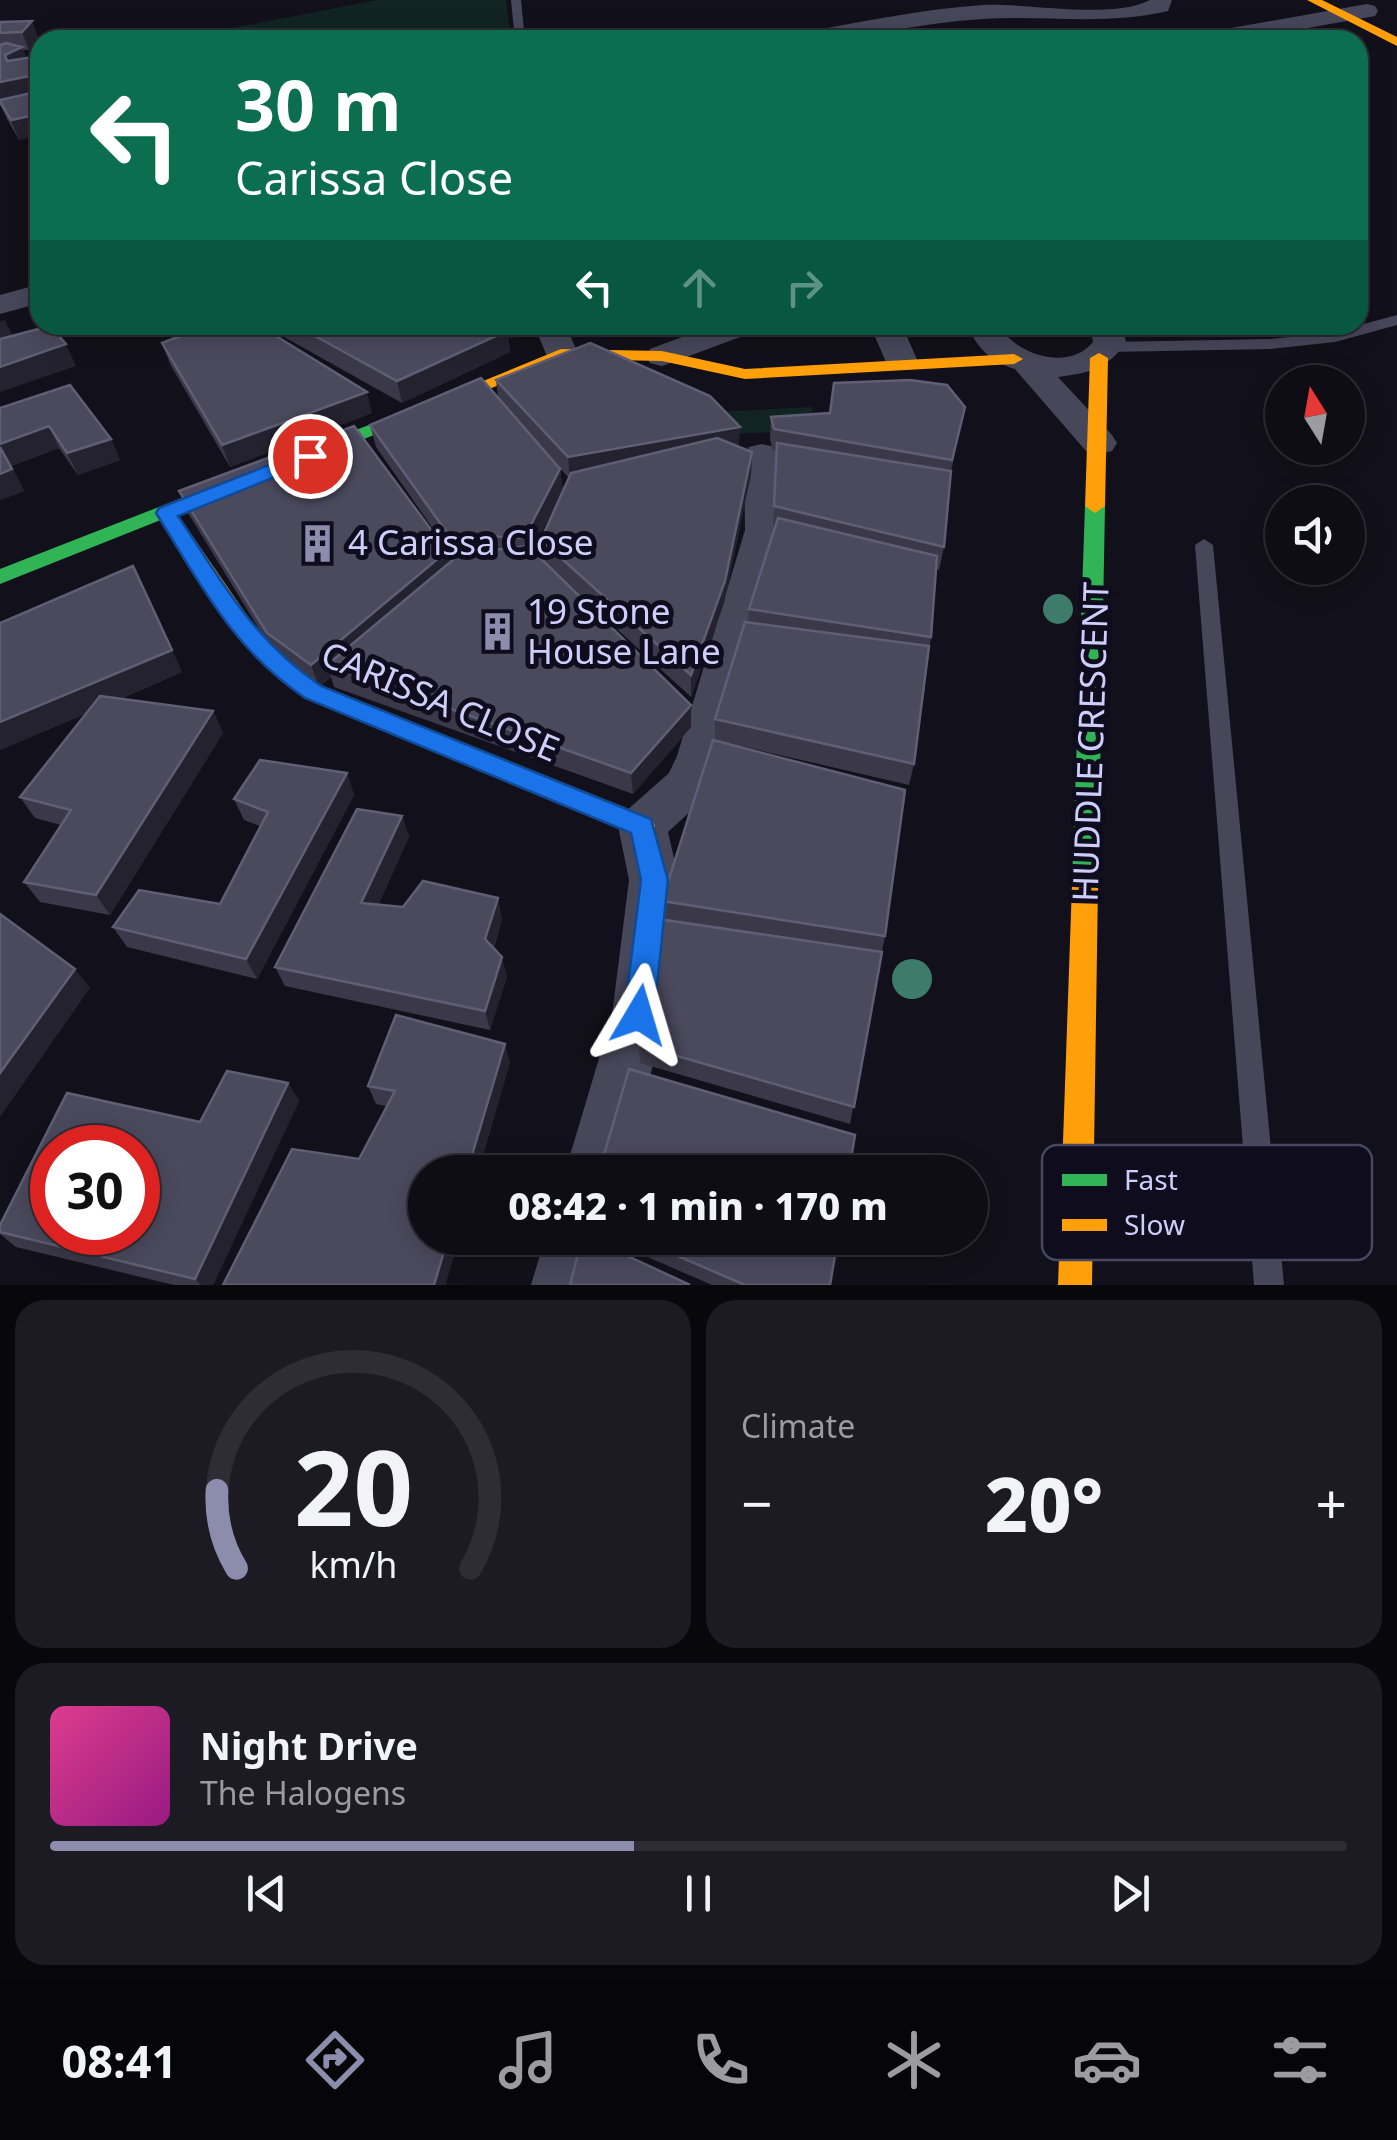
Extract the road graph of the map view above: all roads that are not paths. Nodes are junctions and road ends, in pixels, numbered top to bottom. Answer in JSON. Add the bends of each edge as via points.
{"nodes":[{"id":1,"x":516,"y":0,"type":"edge"},
{"id":2,"x":1161,"y":0,"type":"edge"},
{"id":3,"x":1313,"y":0,"type":"edge"},
{"id":4,"x":1343,"y":8,"type":"edge"},
{"id":5,"x":519,"y":30,"type":"edge"},
{"id":6,"x":862,"y":30,"type":"edge"},
{"id":7,"x":1247,"y":30,"type":"edge"},
{"id":8,"x":1384,"y":33,"type":"edge"},
{"id":9,"x":30,"y":296,"type":"edge"},
{"id":10,"x":0,"y":305,"type":"edge"},
{"id":11,"x":1397,"y":320,"type":"edge"},
{"id":12,"x":1368,"y":328,"type":"edge"},
{"id":13,"x":717,"y":335,"type":"edge"},
{"id":14,"x":890,"y":335,"type":"edge"},
{"id":15,"x":987,"y":335,"type":"edge"},
{"id":16,"x":1309,"y":335,"type":"edge"},
{"id":17,"x":1344,"y":335,"type":"edge"},
{"id":18,"x":1334,"y":338,"type":"junction"},
{"id":19,"x":555,"y":340,"type":"edge"},
{"id":20,"x":1105,"y":343,"type":"edge"},
{"id":21,"x":662,"y":356,"type":"junction"},
{"id":22,"x":1021,"y":361,"type":"junction"},
{"id":23,"x":902,"y":362,"type":"junction"},
{"id":24,"x":1099,"y":443,"type":"junction"},
{"id":25,"x":762,"y":456,"type":"dead end"},
{"id":26,"x":166,"y":513,"type":"junction"},
{"id":27,"x":1204,"y":544,"type":"dead end"},
{"id":28,"x":0,"y":577,"type":"edge"},
{"id":29,"x":642,"y":826,"type":"junction"},
{"id":30,"x":1082,"y":1041,"type":"junction"},
{"id":31,"x":1079,"y":1145,"type":"edge"},
{"id":32,"x":1101,"y":1145,"type":"edge"},
{"id":33,"x":1257,"y":1145,"type":"edge"},
{"id":34,"x":599,"y":1155,"type":"edge"},
{"id":35,"x":571,"y":1255,"type":"edge"},
{"id":36,"x":1076,"y":1260,"type":"edge"},
{"id":37,"x":1267,"y":1260,"type":"edge"},
{"id":38,"x":563,"y":1285,"type":"edge"},
{"id":39,"x":1075,"y":1285,"type":"edge"},
{"id":40,"x":1269,"y":1285,"type":"edge"}],
"edges":[{"from":1,"to":5,"type":"lane"},
{"from":2,"to":6,"type":"street","via":[[1139,12],[1102,16],[1008,12]]},
{"from":3,"to":4,"type":"street"},
{"from":4,"to":7,"type":"street"},
{"from":4,"to":8,"type":"street"},
{"from":9,"to":10,"type":"street"},
{"from":11,"to":12,"type":"lane"},
{"from":13,"to":21,"type":"street"},
{"from":14,"to":23,"type":"street"},
{"from":15,"to":22,"type":"street"},
{"from":16,"to":18,"type":"lane"},
{"from":17,"to":18,"type":"lane"},
{"from":18,"to":20,"type":"lane"},
{"from":19,"to":21,"type":"street"},
{"from":19,"to":26,"type":"street"},
{"from":20,"to":22,"type":"street","via":[[1080,365]]},
{"from":20,"to":24,"type":"street","name":"HUDDLE CRESCENT"},
{"from":21,"to":23,"type":"street","via":[[745,374]]},
{"from":22,"to":23,"type":"street"},
{"from":22,"to":24,"type":"street"},
{"from":24,"to":30,"type":"street","name":"HUDDLE CRESCENT"},
{"from":25,"to":29,"type":"street","via":[[764,530],[700,756],[686,786]]},
{"from":26,"to":28,"type":"street"},
{"from":26,"to":29,"type":"street","name":"CARISSA CLOSE","via":[[247,636],[313,692]]},
{"from":27,"to":33,"type":"lane"},
{"from":29,"to":34,"type":"street","via":[[654,880],[639,1015]]},
{"from":30,"to":31,"type":"street","name":"HUDDLE CRESCENT"},
{"from":30,"to":32,"type":"street","name":"HUDDLE CRESCENT"},
{"from":35,"to":38,"type":"street"},
{"from":36,"to":39,"type":"street","name":"HUDDLE CRESCENT"},
{"from":37,"to":40,"type":"lane"}]}
